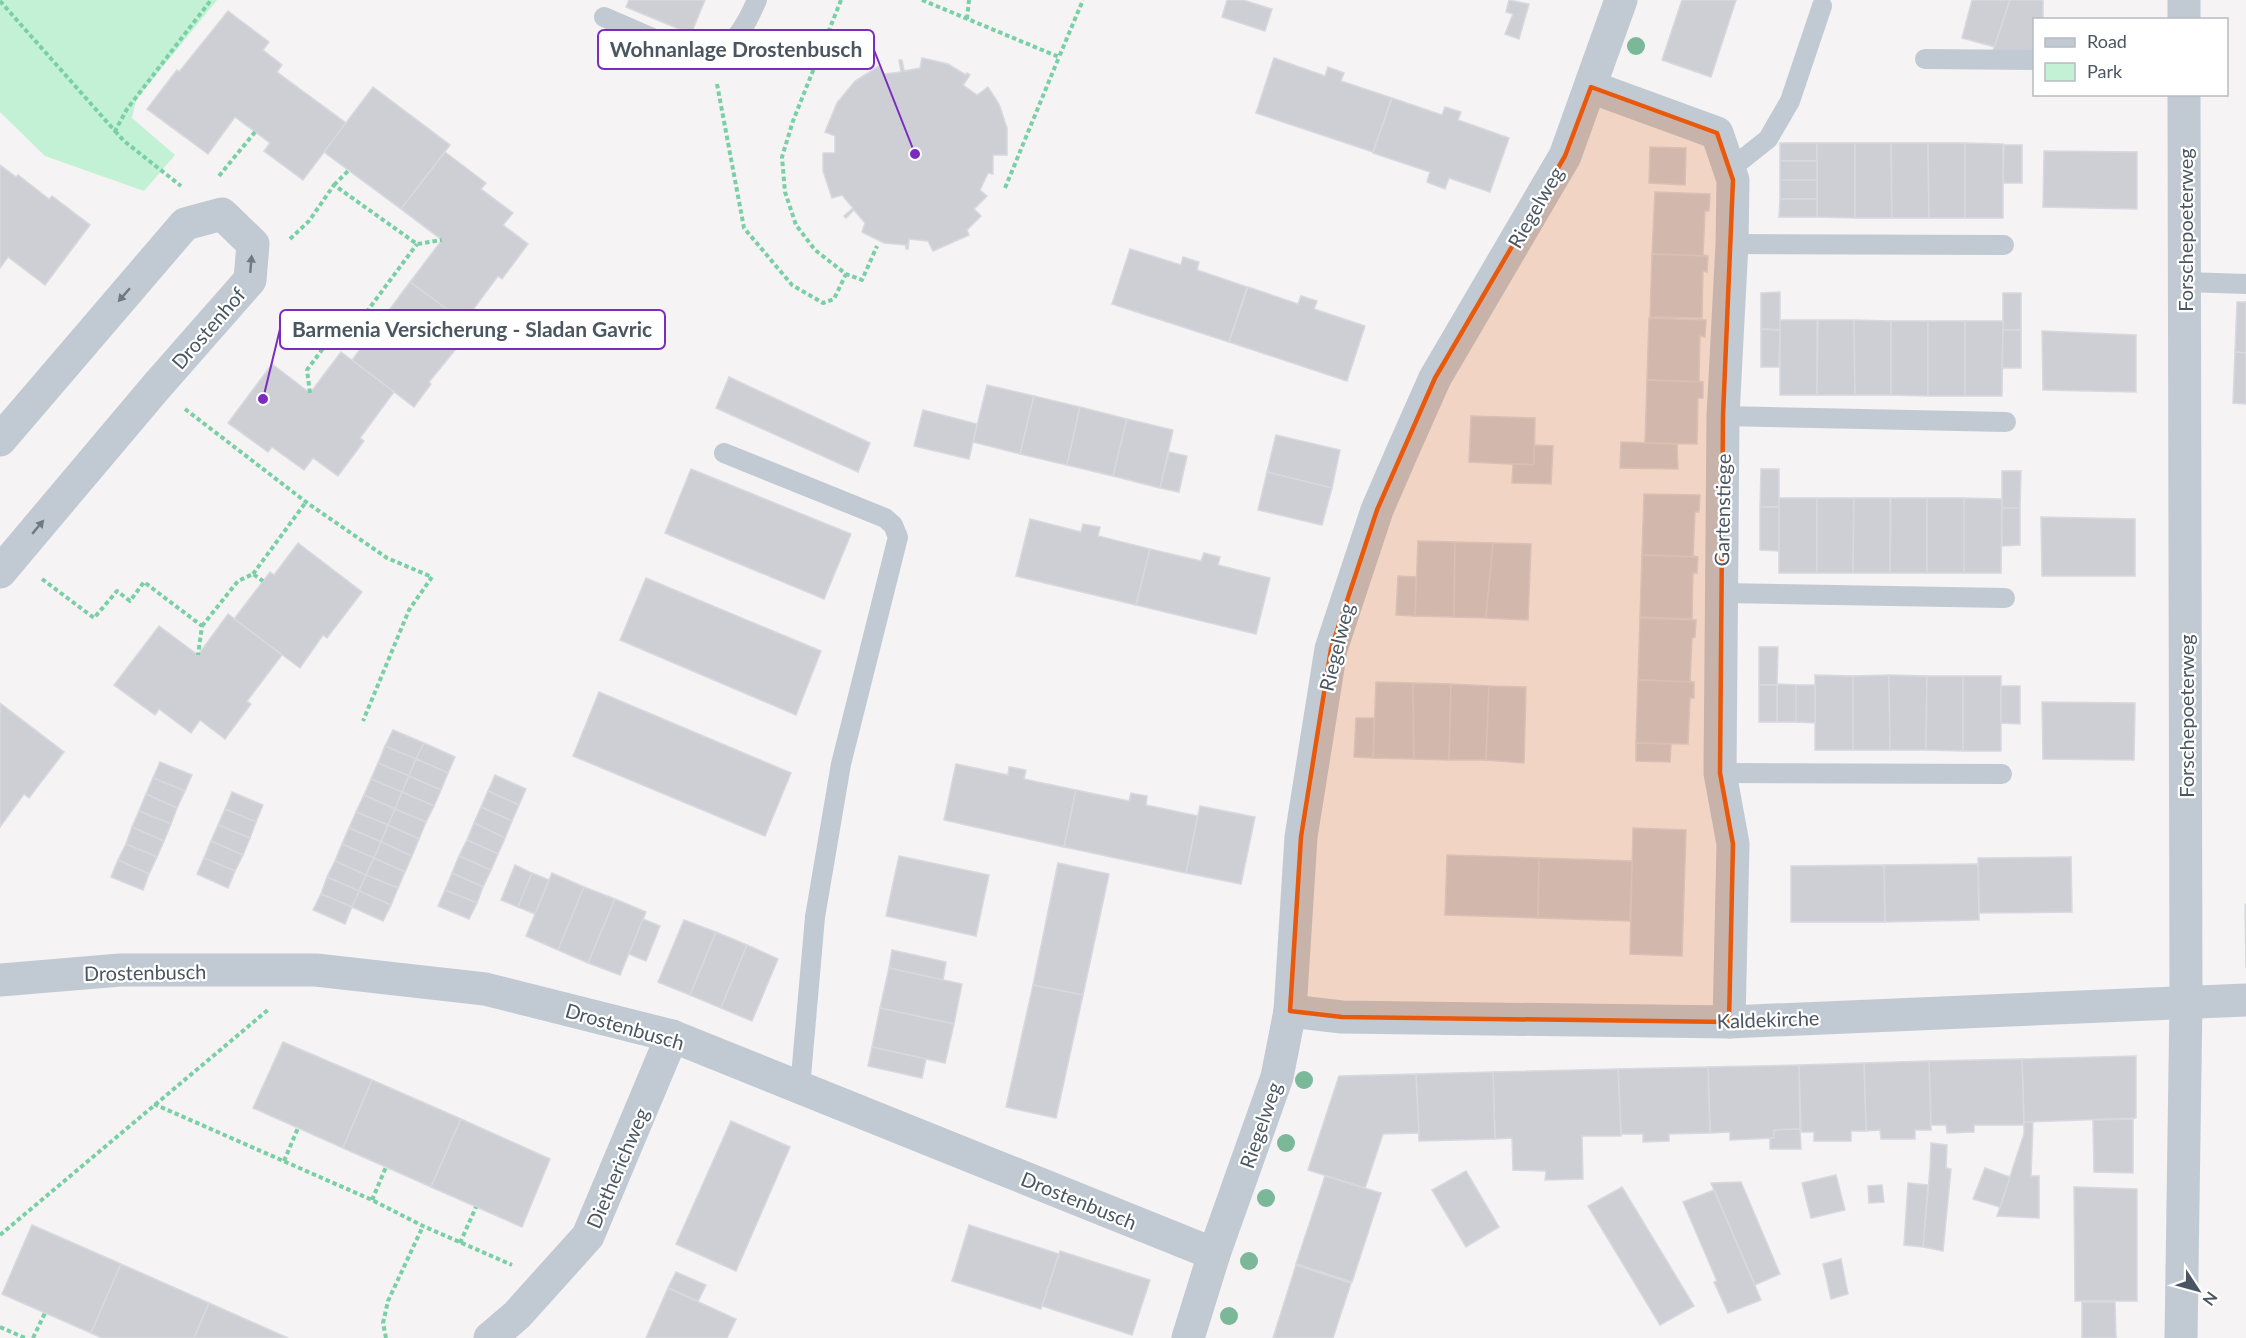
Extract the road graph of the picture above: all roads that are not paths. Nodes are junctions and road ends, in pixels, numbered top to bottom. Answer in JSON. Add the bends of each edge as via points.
{"nodes":[{"id":1,"x":757,"y":0,"type":"edge"},
{"id":2,"x":1621,"y":0,"type":"edge"},
{"id":3,"x":2184,"y":0,"type":"edge"},
{"id":4,"x":1822,"y":6,"type":"dead end"},
{"id":5,"x":604,"y":17,"type":"dead end"},
{"id":6,"x":2184,"y":18,"type":"edge"},
{"id":7,"x":1925,"y":59,"type":"dead end"},
{"id":8,"x":2033,"y":60,"type":"edge"},
{"id":9,"x":1591,"y":87,"type":"junction"},
{"id":10,"x":2184,"y":96,"type":"edge"},
{"id":11,"x":1729,"y":170,"type":"junction"},
{"id":12,"x":1732,"y":244,"type":"junction"},
{"id":13,"x":2004,"y":245,"type":"dead end"},
{"id":14,"x":2185,"y":282,"type":"junction"},
{"id":15,"x":2246,"y":284,"type":"edge"},
{"id":16,"x":1723,"y":416,"type":"junction"},
{"id":17,"x":2006,"y":422,"type":"dead end"},
{"id":18,"x":0,"y":440,"type":"edge"},
{"id":19,"x":724,"y":453,"type":"dead end"},
{"id":20,"x":7,"y":564,"type":"edge"},
{"id":21,"x":1721,"y":593,"type":"junction"},
{"id":22,"x":2006,"y":598,"type":"dead end"},
{"id":23,"x":1720,"y":773,"type":"junction"},
{"id":24,"x":2002,"y":774,"type":"dead end"},
{"id":25,"x":0,"y":980,"type":"edge"},
{"id":26,"x":2246,"y":1000,"type":"edge"},
{"id":27,"x":2186,"y":1001,"type":"junction"},
{"id":28,"x":1290,"y":1011,"type":"junction"},
{"id":29,"x":1729,"y":1022,"type":"junction"},
{"id":30,"x":672,"y":1036,"type":"junction"},
{"id":31,"x":800,"y":1088,"type":"junction"},
{"id":32,"x":1214,"y":1254,"type":"junction"},
{"id":33,"x":490,"y":1338,"type":"edge"},
{"id":34,"x":1188,"y":1338,"type":"edge"},
{"id":35,"x":2181,"y":1338,"type":"edge"}],
"edges":[{"from":1,"to":5,"type":"lane","via":[[735,41],[696,57]]},
{"from":2,"to":9,"type":"street","name":"Riegelweg"},
{"from":3,"to":6,"type":"street"},
{"from":4,"to":11,"type":"lane","via":[[1790,101],[1768,139]]},
{"from":7,"to":8,"type":"lane"},
{"from":9,"to":11,"type":"street","name":"Gartenstiege","via":[[1717,133]]},
{"from":9,"to":28,"type":"street","name":"Riegelweg","via":[[1565,156],[1435,378],[1377,510],[1345,606],[1331,649],[1301,837]]},
{"from":10,"to":14,"type":"street","name":"Forschepoeterweg"},
{"from":11,"to":12,"type":"street","name":"Gartenstiege","via":[[1733,180]]},
{"from":12,"to":13,"type":"lane"},
{"from":12,"to":16,"type":"street","name":"Gartenstiege"},
{"from":14,"to":15,"type":"lane"},
{"from":14,"to":27,"type":"street","name":"Forschepoeterweg"},
{"from":16,"to":17,"type":"lane"},
{"from":16,"to":21,"type":"street","name":"Gartenstiege"},
{"from":20,"to":18,"type":"street","name":"Drostenhof","one_way":true,"via":[[250,280],[253,244],[222,214],[185,224]]},
{"from":19,"to":31,"type":"lane","via":[[885,518],[898,537],[841,764],[815,917]]},
{"from":21,"to":22,"type":"lane"},
{"from":21,"to":23,"type":"street","name":"Gartenstiege"},
{"from":23,"to":24,"type":"lane"},
{"from":23,"to":29,"type":"street","name":"Gartenstiege","via":[[1733,844]]},
{"from":25,"to":30,"type":"street","name":"Drostenbusch","via":[[120,970],[316,970],[485,989]]},
{"from":26,"to":27,"type":"street","name":"Kaldekirche"},
{"from":27,"to":29,"type":"street","name":"Kaldekirche"},
{"from":27,"to":35,"type":"street","name":"Forschepoeterweg"},
{"from":28,"to":29,"type":"street","name":"Kaldekirche","via":[[1342,1017]]},
{"from":28,"to":32,"type":"street","name":"Riegelweg","via":[[1277,1077]]},
{"from":30,"to":31,"type":"street","name":"Drostenbusch"},
{"from":30,"to":33,"type":"street","name":"Dietherichweg","via":[[588,1236],[517,1315]]},
{"from":31,"to":32,"type":"street","name":"Drostenbusch"},
{"from":32,"to":34,"type":"street","name":"Riegelweg"}]}
